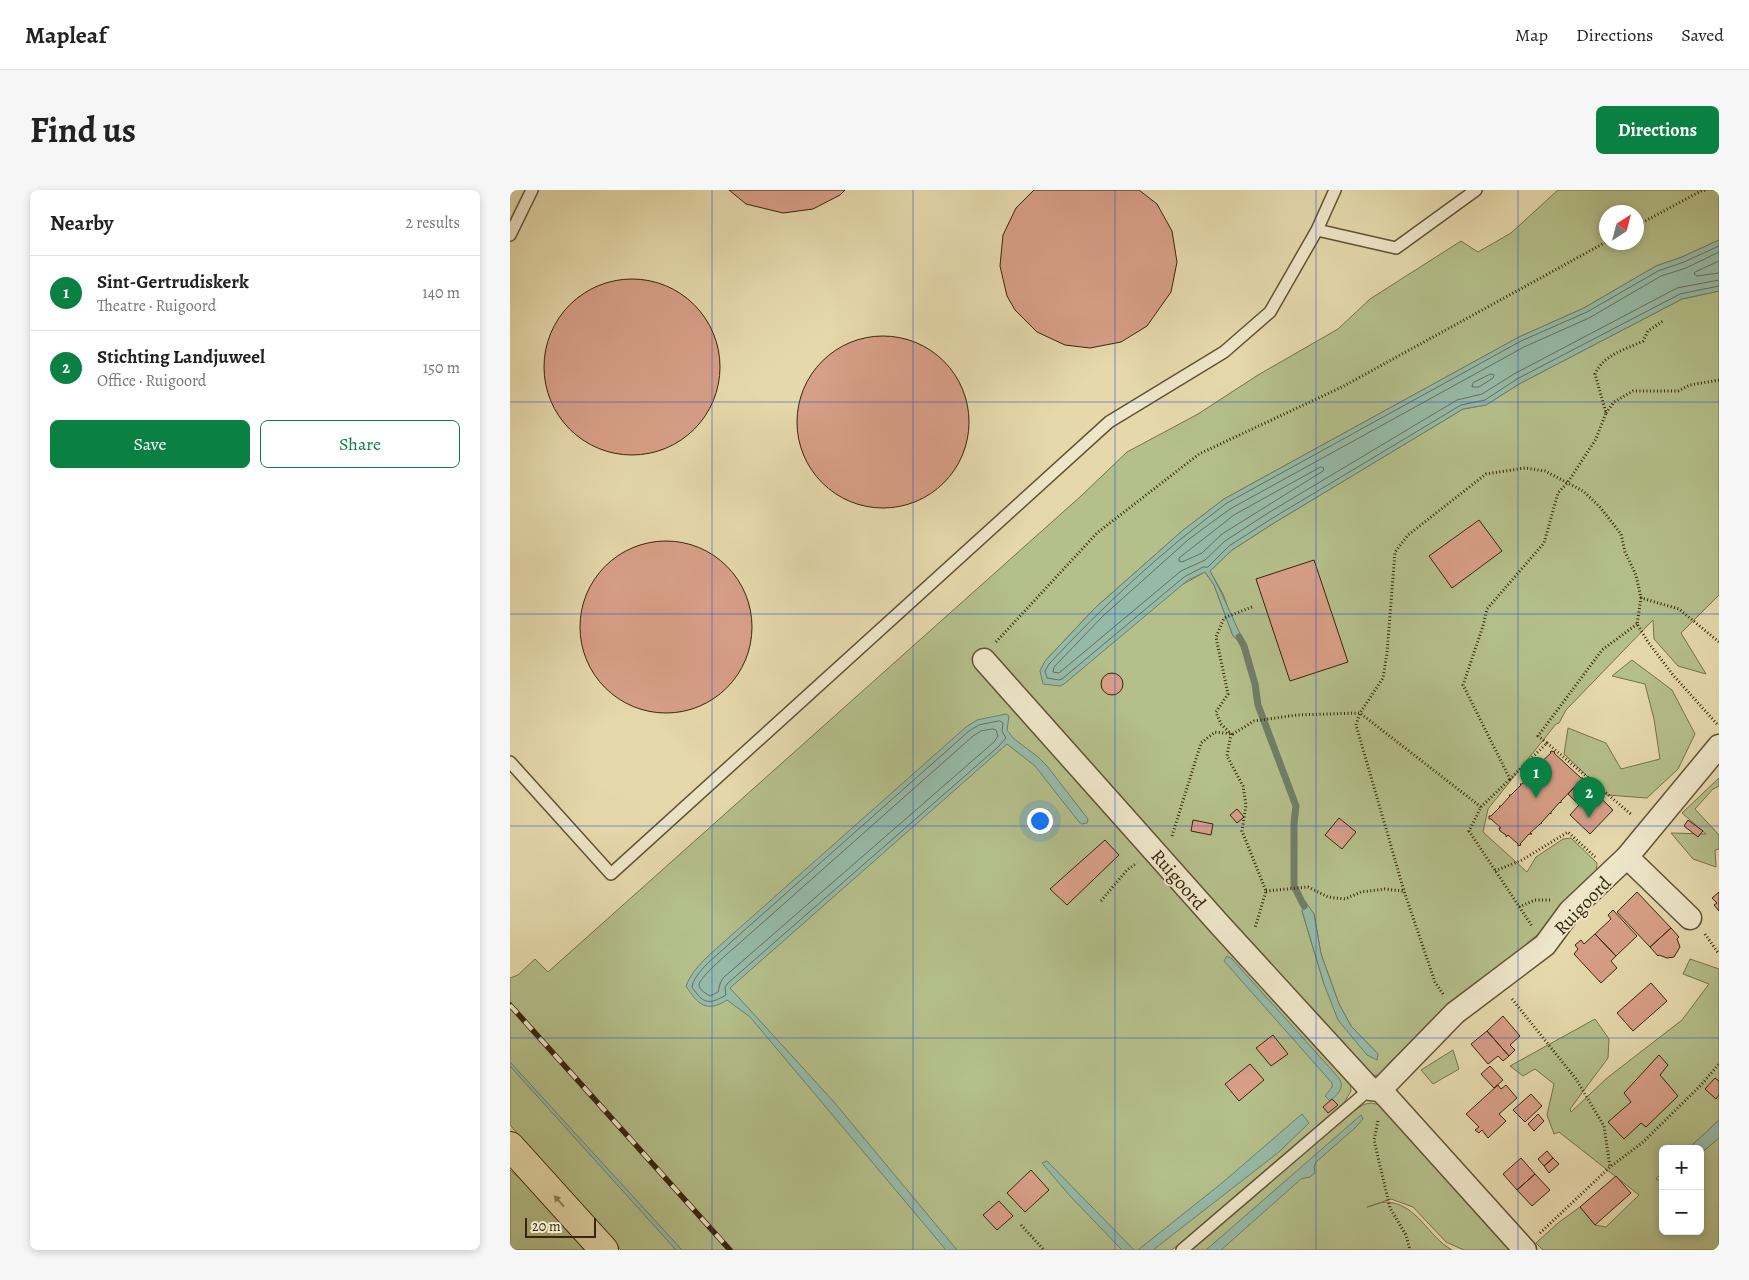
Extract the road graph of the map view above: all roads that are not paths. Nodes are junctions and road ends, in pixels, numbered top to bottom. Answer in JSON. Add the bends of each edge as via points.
{"nodes":[{"id":1,"x":532,"y":190,"type":"edge"},
{"id":2,"x":1335,"y":190,"type":"edge"},
{"id":3,"x":1476,"y":190,"type":"edge"},
{"id":4,"x":1317,"y":230,"type":"junction"},
{"id":5,"x":510,"y":235,"type":"edge"},
{"id":6,"x":984,"y":660,"type":"road end"},
{"id":7,"x":1719,"y":746,"type":"edge"},
{"id":8,"x":510,"y":762,"type":"edge"},
{"id":9,"x":1620,"y":865,"type":"junction"},
{"id":10,"x":1690,"y":918,"type":"dead end"},
{"id":11,"x":1379,"y":1092,"type":"junction"},
{"id":12,"x":510,"y":1146,"type":"edge"},
{"id":13,"x":1523,"y":1248,"type":"edge"},
{"id":14,"x":604,"y":1250,"type":"edge"},
{"id":15,"x":1182,"y":1250,"type":"edge"}],
"edges":[{"from":1,"to":5,"type":"lane"},
{"from":2,"to":4,"type":"lane"},
{"from":3,"to":4,"type":"lane","via":[[1396,248]]},
{"from":4,"to":8,"type":"lane","via":[[1270,312],[1224,352],[1109,422],[611,874]]},
{"from":6,"to":11,"type":"street","name":"Ruigoord","via":[[1244,952]]},
{"from":7,"to":9,"type":"street","name":"Ruigoord"},
{"from":9,"to":10,"type":"street"},
{"from":9,"to":11,"type":"street","name":"Ruigoord","via":[[1570,911],[1545,945],[1455,1013]]},
{"from":11,"to":13,"type":"street","name":"Ruigoord"},
{"from":11,"to":15,"type":"lane"},
{"from":14,"to":12,"type":"main road","one_way":true}]}
